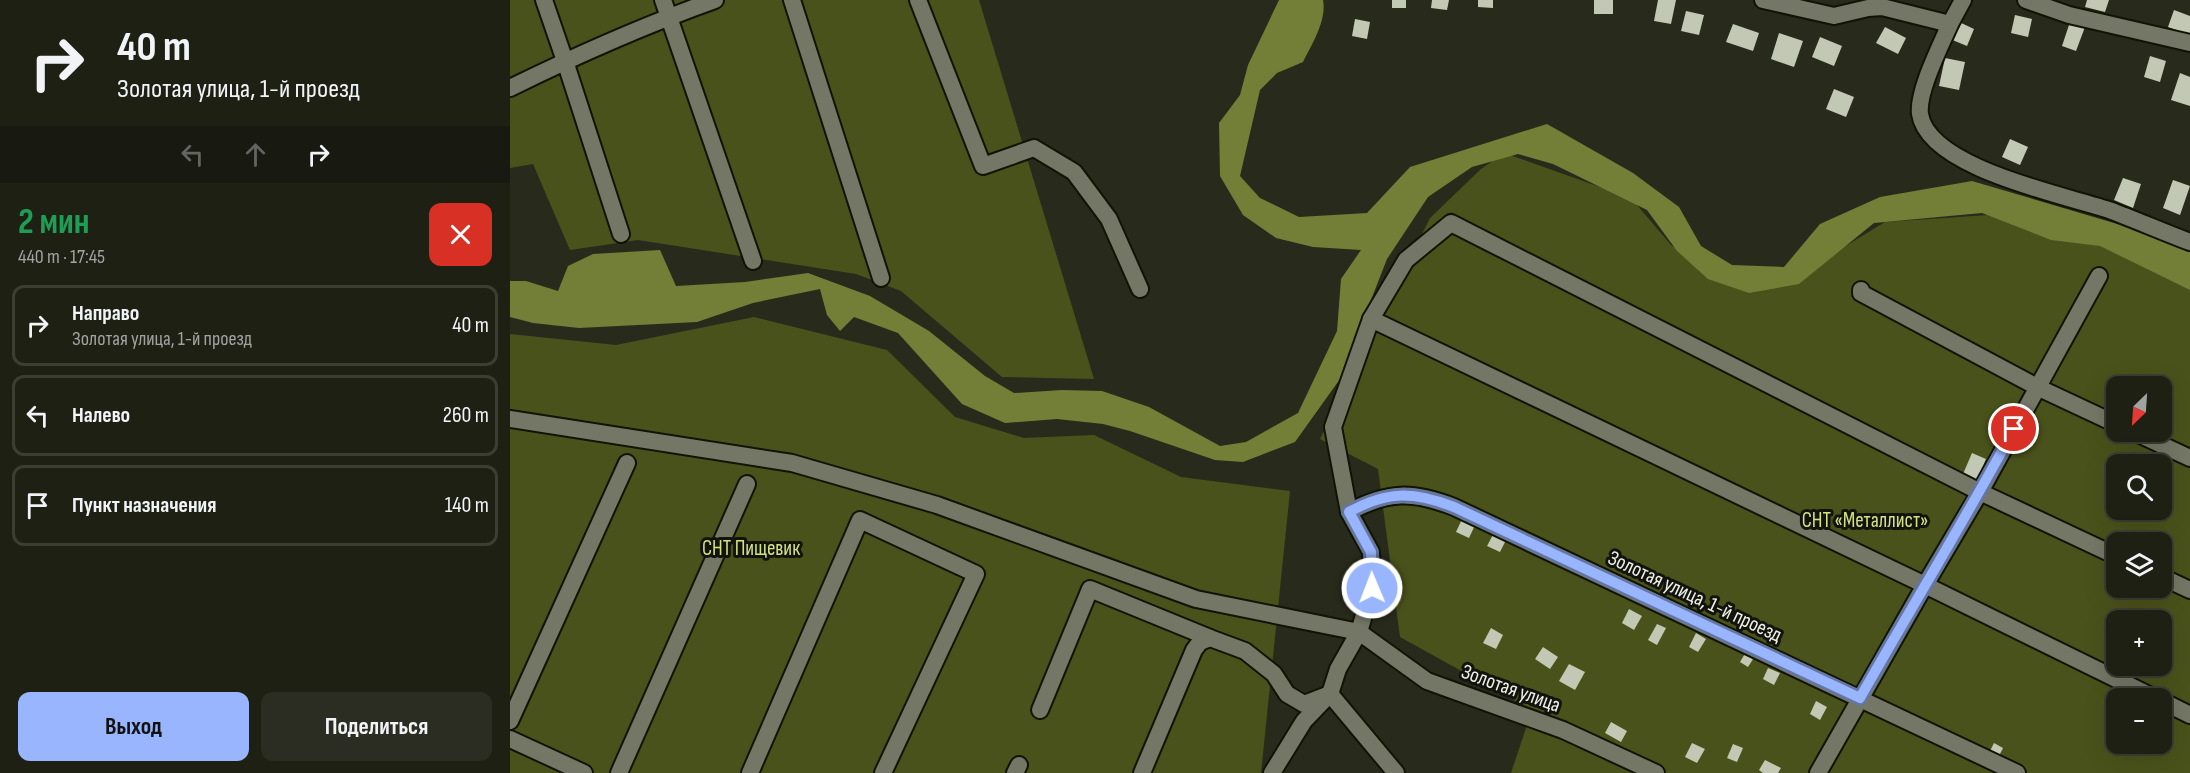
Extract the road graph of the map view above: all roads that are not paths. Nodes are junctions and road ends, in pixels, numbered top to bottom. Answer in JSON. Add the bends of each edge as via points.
{"nodes":[{"id":1,"x":544,"y":0,"type":"edge"},
{"id":2,"x":663,"y":0,"type":"edge"},
{"id":3,"x":715,"y":0,"type":"edge"},
{"id":4,"x":792,"y":0,"type":"edge"},
{"id":5,"x":918,"y":0,"type":"edge"},
{"id":6,"x":1764,"y":0,"type":"edge"},
{"id":7,"x":1963,"y":0,"type":"edge"},
{"id":8,"x":2026,"y":0,"type":"edge"},
{"id":9,"x":669,"y":17,"type":"junction"},
{"id":10,"x":1950,"y":24,"type":"junction"},
{"id":11,"x":2190,"y":43,"type":"edge"},
{"id":12,"x":566,"y":61,"type":"junction"},
{"id":13,"x":510,"y":88,"type":"edge"},
{"id":14,"x":621,"y":234,"type":"dead end"},
{"id":15,"x":2190,"y":242,"type":"edge"},
{"id":16,"x":753,"y":261,"type":"dead end"},
{"id":17,"x":2099,"y":276,"type":"dead end"},
{"id":18,"x":881,"y":278,"type":"dead end"},
{"id":19,"x":1140,"y":289,"type":"dead end"},
{"id":20,"x":1862,"y":290,"type":"dead end"},
{"id":21,"x":1371,"y":319,"type":"junction"},
{"id":22,"x":2037,"y":387,"type":"junction"},
{"id":23,"x":510,"y":419,"type":"edge"},
{"id":24,"x":2106,"y":419,"type":"edge"},
{"id":25,"x":2156,"y":442,"type":"edge"},
{"id":26,"x":2190,"y":458,"type":"edge"},
{"id":27,"x":627,"y":463,"type":"dead end"},
{"id":28,"x":747,"y":484,"type":"dead end"},
{"id":29,"x":1980,"y":492,"type":"junction"},
{"id":30,"x":1349,"y":512,"type":"junction"},
{"id":31,"x":2106,"y":551,"type":"edge"},
{"id":32,"x":2172,"y":582,"type":"edge"},
{"id":33,"x":1924,"y":585,"type":"junction"},
{"id":34,"x":2190,"y":590,"type":"edge"},
{"id":35,"x":1359,"y":632,"type":"junction"},
{"id":36,"x":1210,"y":638,"type":"junction"},
{"id":37,"x":2134,"y":688,"type":"edge"},
{"id":38,"x":1330,"y":694,"type":"junction"},
{"id":39,"x":1860,"y":698,"type":"junction"},
{"id":40,"x":2172,"y":706,"type":"edge"},
{"id":41,"x":1040,"y":710,"type":"dead end"},
{"id":42,"x":2190,"y":715,"type":"edge"},
{"id":43,"x":510,"y":721,"type":"edge"},
{"id":44,"x":510,"y":739,"type":"edge"},
{"id":45,"x":584,"y":773,"type":"edge"},
{"id":46,"x":619,"y":773,"type":"edge"},
{"id":47,"x":750,"y":773,"type":"edge"},
{"id":48,"x":883,"y":773,"type":"edge"},
{"id":49,"x":1142,"y":773,"type":"edge"},
{"id":50,"x":1272,"y":773,"type":"edge"},
{"id":51,"x":1396,"y":773,"type":"edge"},
{"id":52,"x":1656,"y":773,"type":"edge"},
{"id":53,"x":1818,"y":773,"type":"edge"},
{"id":54,"x":2017,"y":773,"type":"edge"}],
"edges":[{"from":1,"to":12,"type":"street"},
{"from":2,"to":9,"type":"street"},
{"from":3,"to":9,"type":"street"},
{"from":4,"to":18,"type":"street"},
{"from":5,"to":19,"type":"street","via":[[983,166],[1034,148],[1074,172],[1109,219]]},
{"from":6,"to":10,"type":"street","via":[[1834,16],[1882,7]]},
{"from":7,"to":10,"type":"street"},
{"from":8,"to":11,"type":"street","via":[[2069,15]]},
{"from":9,"to":12,"type":"street"},
{"from":9,"to":16,"type":"street"},
{"from":10,"to":15,"type":"street","via":[[1921,98],[1920,114],[1927,132],[1941,145],[1956,156],[2018,183],[2109,210]]},
{"from":12,"to":13,"type":"street"},
{"from":12,"to":14,"type":"street"},
{"from":17,"to":22,"type":"street"},
{"from":20,"to":22,"type":"street","via":[[1861,293]]},
{"from":21,"to":29,"type":"street","via":[[1406,260],[1451,223]]},
{"from":21,"to":30,"type":"street","via":[[1333,427]]},
{"from":21,"to":33,"type":"street"},
{"from":22,"to":24,"type":"street"},
{"from":22,"to":29,"type":"street"},
{"from":23,"to":35,"type":"street","via":[[792,463],[938,505],[1196,599]]},
{"from":25,"to":26,"type":"street"},
{"from":27,"to":43,"type":"street"},
{"from":28,"to":46,"type":"street"},
{"from":29,"to":31,"type":"street"},
{"from":29,"to":33,"type":"street"},
{"from":30,"to":35,"type":"street","via":[[1371,552],[1372,588]]},
{"from":30,"to":39,"type":"street","name":"Золотая улица, 1-й проезд","via":[[1384,497],[1429,497]]},
{"from":32,"to":34,"type":"street"},
{"from":33,"to":37,"type":"street"},
{"from":33,"to":39,"type":"street"},
{"from":35,"to":38,"type":"street","via":[[1338,669]]},
{"from":35,"to":52,"type":"street","name":"Золотая улица","via":[[1427,681],[1563,730]]},
{"from":36,"to":38,"type":"street","via":[[1245,651],[1274,674],[1287,694],[1304,704]]},
{"from":36,"to":41,"type":"street","via":[[1090,590]]},
{"from":36,"to":49,"type":"street","via":[[1194,650]]},
{"from":38,"to":50,"type":"street","via":[[1304,721]]},
{"from":38,"to":51,"type":"street"},
{"from":39,"to":53,"type":"street"},
{"from":39,"to":54,"type":"street","name":"Золотая улица, 1-й проезд"},
{"from":40,"to":42,"type":"street"},
{"from":44,"to":45,"type":"street"},
{"from":47,"to":48,"type":"street","via":[[860,520],[976,574]]}]}
